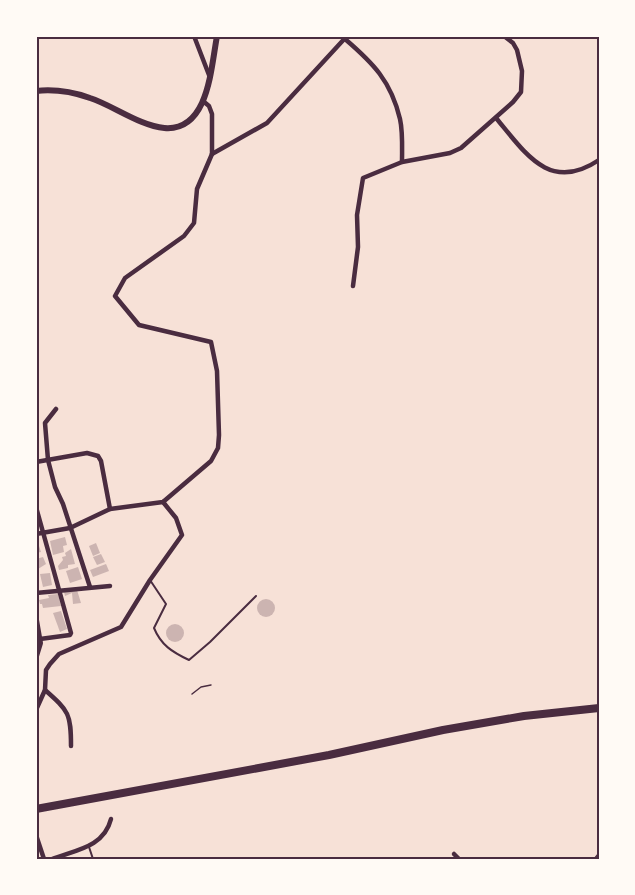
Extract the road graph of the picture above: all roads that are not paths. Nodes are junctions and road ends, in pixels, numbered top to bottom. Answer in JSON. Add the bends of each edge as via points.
{"nodes":[{"id":1,"x":194,"y":36,"type":"edge"},
{"id":2,"x":217,"y":36,"type":"edge"},
{"id":3,"x":504,"y":36,"type":"edge"},
{"id":4,"x":346,"y":37,"type":"edge"},
{"id":5,"x":209,"y":75,"type":"junction"},
{"id":6,"x":36,"y":91,"type":"edge"},
{"id":7,"x":203,"y":101,"type":"junction"},
{"id":8,"x":496,"y":118,"type":"junction"},
{"id":9,"x":212,"y":154,"type":"junction"},
{"id":10,"x":599,"y":160,"type":"edge"},
{"id":11,"x":402,"y":162,"type":"junction"},
{"id":12,"x":353,"y":286,"type":"dead end"},
{"id":13,"x":56,"y":409,"type":"dead end"},
{"id":14,"x":48,"y":460,"type":"junction"},
{"id":15,"x":36,"y":462,"type":"edge"},
{"id":16,"x":163,"y":502,"type":"junction"},
{"id":17,"x":36,"y":507,"type":"edge"},
{"id":18,"x":110,"y":510,"type":"junction"},
{"id":19,"x":70,"y":528,"type":"junction"},
{"id":20,"x":43,"y":533,"type":"junction"},
{"id":21,"x":36,"y":534,"type":"edge"},
{"id":22,"x":150,"y":580,"type":"junction"},
{"id":23,"x":110,"y":586,"type":"dead end"},
{"id":24,"x":90,"y":587,"type":"junction"},
{"id":25,"x":60,"y":589,"type":"junction"},
{"id":26,"x":36,"y":592,"type":"edge"},
{"id":27,"x":256,"y":596,"type":"dead end"},
{"id":28,"x":36,"y":621,"type":"edge"},
{"id":29,"x":40,"y":639,"type":"junction"},
{"id":30,"x":36,"y":656,"type":"edge"},
{"id":31,"x":45,"y":690,"type":"junction"},
{"id":32,"x":599,"y":708,"type":"edge"},
{"id":33,"x":36,"y":710,"type":"edge"},
{"id":34,"x":71,"y":746,"type":"dead end"},
{"id":35,"x":36,"y":809,"type":"edge"},
{"id":36,"x":111,"y":819,"type":"dead end"},
{"id":37,"x":36,"y":835,"type":"edge"},
{"id":38,"x":88,"y":846,"type":"junction"},
{"id":39,"x":454,"y":854,"type":"dead end"},
{"id":40,"x":44,"y":859,"type":"edge"},
{"id":41,"x":52,"y":859,"type":"edge"},
{"id":42,"x":93,"y":859,"type":"edge"},
{"id":43,"x":459,"y":859,"type":"edge"}],
"edges":[{"from":1,"to":5,"type":"street"},
{"from":2,"to":5,"type":"street"},
{"from":3,"to":8,"type":"street","via":[[517,50],[523,83],[518,98]]},
{"from":4,"to":9,"type":"street","via":[[267,123]]},
{"from":4,"to":11,"type":"street","via":[[386,81],[400,120]]},
{"from":5,"to":7,"type":"street"},
{"from":6,"to":7,"type":"street","via":[[50,89],[91,98],[156,128],[182,125],[196,114]]},
{"from":7,"to":9,"type":"street","via":[[212,114]]},
{"from":8,"to":10,"type":"street","via":[[548,171],[565,173]]},
{"from":8,"to":11,"type":"street","via":[[461,148]]},
{"from":9,"to":16,"type":"street","via":[[197,189],[194,223],[184,236],[125,278],[115,296],[139,325],[211,342],[217,371],[218,448],[211,461]]},
{"from":11,"to":12,"type":"street","via":[[363,178]]},
{"from":13,"to":14,"type":"street","via":[[45,423]]},
{"from":14,"to":15,"type":"street"},
{"from":14,"to":18,"type":"street","via":[[87,453],[98,456]]},
{"from":14,"to":19,"type":"street"},
{"from":16,"to":18,"type":"street"},
{"from":16,"to":22,"type":"street","via":[[176,518],[182,536]]},
{"from":17,"to":20,"type":"street"},
{"from":18,"to":19,"type":"street"},
{"from":19,"to":20,"type":"street"},
{"from":19,"to":24,"type":"street"},
{"from":20,"to":21,"type":"street"},
{"from":20,"to":25,"type":"street"},
{"from":22,"to":27,"type":"lane","via":[[166,604],[154,628],[158,638],[170,651],[189,660]]},
{"from":22,"to":31,"type":"street","via":[[121,627],[59,654],[46,670]]},
{"from":23,"to":24,"type":"street"},
{"from":24,"to":25,"type":"street"},
{"from":25,"to":26,"type":"street"},
{"from":25,"to":29,"type":"street","via":[[71,633]]},
{"from":28,"to":29,"type":"street"},
{"from":29,"to":30,"type":"street"},
{"from":31,"to":33,"type":"street"},
{"from":31,"to":34,"type":"street","via":[[71,720]]},
{"from":32,"to":35,"type":"highway","via":[[443,730]]},
{"from":36,"to":38,"type":"street","via":[[104,836]]},
{"from":37,"to":40,"type":"street"},
{"from":38,"to":41,"type":"street"},
{"from":38,"to":42,"type":"lane"},
{"from":39,"to":43,"type":"street"}]}
